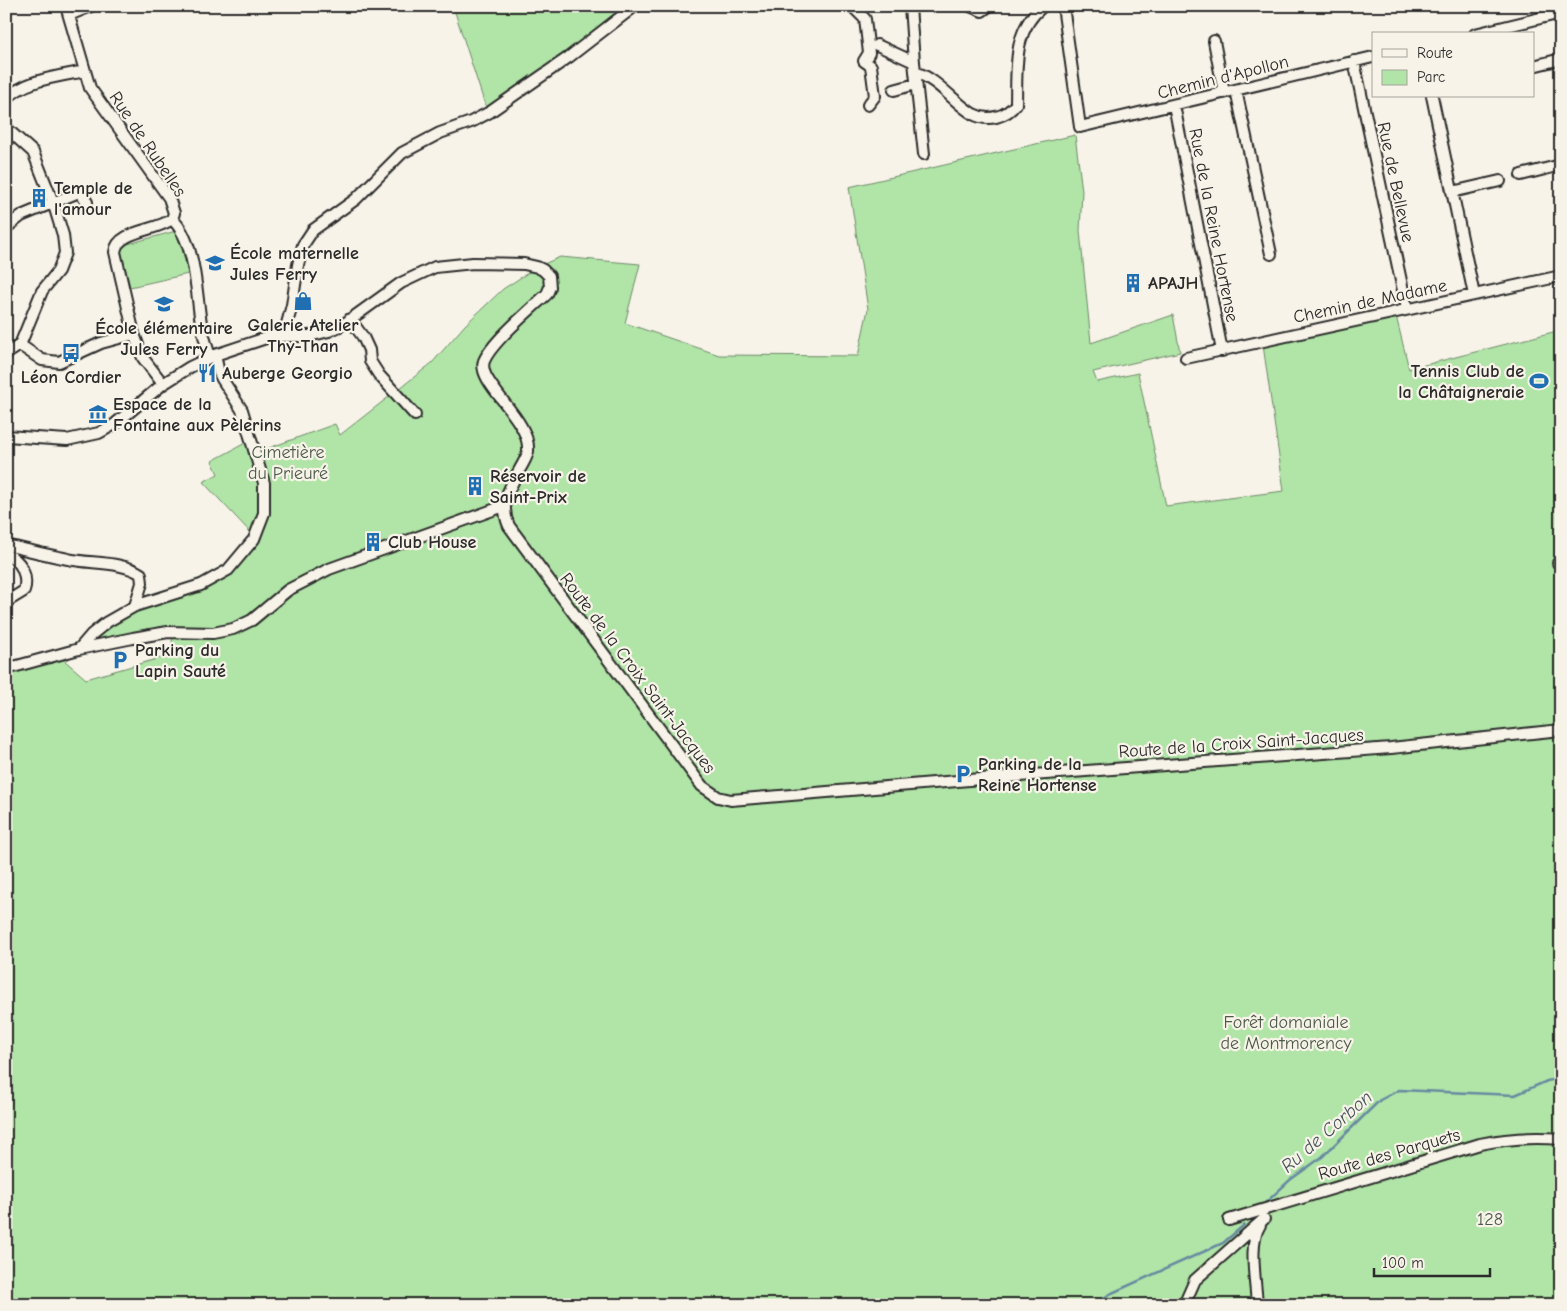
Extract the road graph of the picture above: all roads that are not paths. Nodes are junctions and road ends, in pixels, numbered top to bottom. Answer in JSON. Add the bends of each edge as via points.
{"nodes":[{"id":1,"x":91,"y":6,"type":"edge"},
{"id":2,"x":635,"y":6,"type":"edge"},
{"id":3,"x":852,"y":6,"type":"edge"},
{"id":4,"x":910,"y":6,"type":"edge"},
{"id":5,"x":970,"y":6,"type":"edge"},
{"id":6,"x":989,"y":6,"type":"edge"},
{"id":7,"x":1043,"y":6,"type":"edge"},
{"id":8,"x":1063,"y":6,"type":"edge"},
{"id":9,"x":68,"y":11,"type":"edge"},
{"id":10,"x":1561,"y":13,"type":"edge"},
{"id":11,"x":1483,"y":32,"type":"edge"},
{"id":12,"x":1214,"y":41,"type":"dead end"},
{"id":13,"x":877,"y":45,"type":"dead end"},
{"id":14,"x":1372,"y":57,"type":"edge"},
{"id":15,"x":1561,"y":59,"type":"edge"},
{"id":16,"x":1354,"y":61,"type":"junction"},
{"id":17,"x":1534,"y":66,"type":"edge"},
{"id":18,"x":914,"y":67,"type":"junction"},
{"id":19,"x":85,"y":71,"type":"junction"},
{"id":20,"x":916,"y":84,"type":"junction"},
{"id":21,"x":894,"y":90,"type":"dead end"},
{"id":22,"x":1236,"y":90,"type":"junction"},
{"id":23,"x":1224,"y":93,"type":"junction"},
{"id":24,"x":1432,"y":98,"type":"edge"},
{"id":25,"x":6,"y":100,"type":"edge"},
{"id":26,"x":868,"y":105,"type":"dead end"},
{"id":27,"x":1174,"y":105,"type":"junction"},
{"id":28,"x":6,"y":128,"type":"edge"},
{"id":29,"x":924,"y":154,"type":"dead end"},
{"id":30,"x":1561,"y":165,"type":"edge"},
{"id":31,"x":1521,"y":175,"type":"dead end"},
{"id":32,"x":1500,"y":181,"type":"dead end"},
{"id":33,"x":1452,"y":192,"type":"junction"},
{"id":34,"x":52,"y":202,"type":"junction"},
{"id":35,"x":87,"y":202,"type":"dead end"},
{"id":36,"x":172,"y":219,"type":"junction"},
{"id":37,"x":6,"y":228,"type":"edge"},
{"id":38,"x":1271,"y":254,"type":"dead end"},
{"id":39,"x":1561,"y":276,"type":"edge"},
{"id":40,"x":1474,"y":295,"type":"junction"},
{"id":41,"x":1407,"y":309,"type":"junction"},
{"id":42,"x":350,"y":319,"type":"junction"},
{"id":43,"x":134,"y":334,"type":"junction"},
{"id":44,"x":284,"y":335,"type":"junction"},
{"id":45,"x":20,"y":345,"type":"junction"},
{"id":46,"x":1222,"y":351,"type":"junction"},
{"id":47,"x":6,"y":354,"type":"edge"},
{"id":48,"x":213,"y":356,"type":"junction"},
{"id":49,"x":1186,"y":358,"type":"dead end"},
{"id":50,"x":163,"y":384,"type":"junction"},
{"id":51,"x":415,"y":415,"type":"dead end"},
{"id":52,"x":6,"y":436,"type":"edge"},
{"id":53,"x":504,"y":506,"type":"junction"},
{"id":54,"x":6,"y":545,"type":"edge"},
{"id":55,"x":6,"y":555,"type":"edge"},
{"id":56,"x":6,"y":602,"type":"edge"},
{"id":57,"x":135,"y":606,"type":"junction"},
{"id":58,"x":79,"y":649,"type":"junction"},
{"id":59,"x":6,"y":669,"type":"edge"},
{"id":60,"x":1561,"y":730,"type":"edge"},
{"id":61,"x":1561,"y":1138,"type":"edge"},
{"id":62,"x":1280,"y":1203,"type":"junction"},
{"id":63,"x":1264,"y":1219,"type":"junction"},
{"id":64,"x":1228,"y":1220,"type":"dead end"},
{"id":65,"x":1184,"y":1305,"type":"edge"},
{"id":66,"x":1257,"y":1305,"type":"edge"}],
"edges":[{"from":1,"to":9,"type":"street"},
{"from":2,"to":44,"type":"street","via":[[490,112],[402,152],[356,199],[313,230],[303,245]]},
{"from":3,"to":26,"type":"street","via":[[865,19],[869,53],[864,60],[871,66],[875,96]]},
{"from":4,"to":18,"type":"street"},
{"from":5,"to":6,"type":"street","via":[[982,11]]},
{"from":7,"to":18,"type":"street","via":[[1020,37],[1016,104],[1006,115],[973,114]]},
{"from":8,"to":27,"type":"street","name":"Chemin d'Apollon","via":[[1080,127]]},
{"from":9,"to":19,"type":"street","name":"Rue de Rubelles"},
{"from":10,"to":11,"type":"street"},
{"from":12,"to":23,"type":"street"},
{"from":13,"to":18,"type":"street"},
{"from":14,"to":16,"type":"street","name":"Chemin d'Apollon"},
{"from":15,"to":17,"type":"street"},
{"from":16,"to":22,"type":"street","name":"Chemin d'Apollon"},
{"from":16,"to":41,"type":"street","name":"Rue de Bellevue"},
{"from":18,"to":20,"type":"street"},
{"from":19,"to":25,"type":"street","via":[[40,81]]},
{"from":19,"to":36,"type":"street","name":"Rue de Rubelles","via":[[93,93],[169,198],[174,213]]},
{"from":20,"to":21,"type":"street"},
{"from":20,"to":29,"type":"street"},
{"from":22,"to":23,"type":"street","name":"Chemin d'Apollon"},
{"from":22,"to":38,"type":"street"},
{"from":23,"to":27,"type":"street","name":"Chemin d'Apollon"},
{"from":24,"to":33,"type":"street"},
{"from":27,"to":46,"type":"street","name":"Rue de la Reine Hortense"},
{"from":28,"to":34,"type":"street","via":[[33,152]]},
{"from":30,"to":31,"type":"street"},
{"from":32,"to":33,"type":"street"},
{"from":33,"to":40,"type":"street"},
{"from":34,"to":35,"type":"street","via":[[79,192]]},
{"from":34,"to":37,"type":"street","via":[[21,216]]},
{"from":34,"to":45,"type":"street","via":[[63,235],[65,253],[58,271],[42,292]]},
{"from":36,"to":43,"type":"street","via":[[126,237],[116,247]]},
{"from":36,"to":48,"type":"street","name":"Rue de Rubelles","via":[[180,227],[190,255],[202,325]]},
{"from":39,"to":40,"type":"street","name":"Chemin de Madame"},
{"from":40,"to":41,"type":"street","name":"Chemin de Madame"},
{"from":41,"to":46,"type":"street","name":"Chemin de Madame"},
{"from":42,"to":44,"type":"street","via":[[321,334]]},
{"from":42,"to":51,"type":"street","via":[[363,337],[378,375]]},
{"from":42,"to":53,"type":"street","via":[[401,283],[434,267],[473,263],[524,264],[543,270],[550,281],[546,294],[504,335],[483,367],[489,382],[524,430],[528,451]]},
{"from":43,"to":45,"type":"street","via":[[101,343],[59,362],[42,360]]},
{"from":43,"to":50,"type":"street","via":[[143,358]]},
{"from":44,"to":48,"type":"street"},
{"from":45,"to":47,"type":"street"},
{"from":46,"to":49,"type":"street","name":"Chemin de Madame"},
{"from":48,"to":50,"type":"street","via":[[190,366]]},
{"from":48,"to":57,"type":"street","name":"Rue de Rubelles","via":[[222,380],[242,410],[256,455],[264,483],[263,517],[249,546],[228,570],[201,585]]},
{"from":50,"to":52,"type":"street","via":[[99,434],[67,440]]},
{"from":53,"to":58,"type":"street","via":[[328,569],[288,590],[252,620],[233,629],[213,633],[168,632]]},
{"from":53,"to":60,"type":"street","name":"Route de la Croix Saint-Jacques","via":[[509,526],[589,636],[702,786],[718,798],[730,800],[1319,754]]},
{"from":54,"to":57,"type":"street","via":[[69,560],[136,570],[142,583]]},
{"from":55,"to":56,"type":"street","via":[[16,559],[26,582],[24,591]]},
{"from":57,"to":58,"type":"street","name":"Rue de Rubelles","via":[[107,622]]},
{"from":58,"to":59,"type":"street"},
{"from":61,"to":62,"type":"street","name":"Route des Parquets","via":[[1506,1138],[1480,1144]]},
{"from":62,"to":63,"type":"street"},
{"from":62,"to":64,"type":"street","name":"Route des Parquets"},
{"from":63,"to":65,"type":"street","via":[[1195,1280]]},
{"from":63,"to":66,"type":"street","via":[[1256,1231]]}]}
